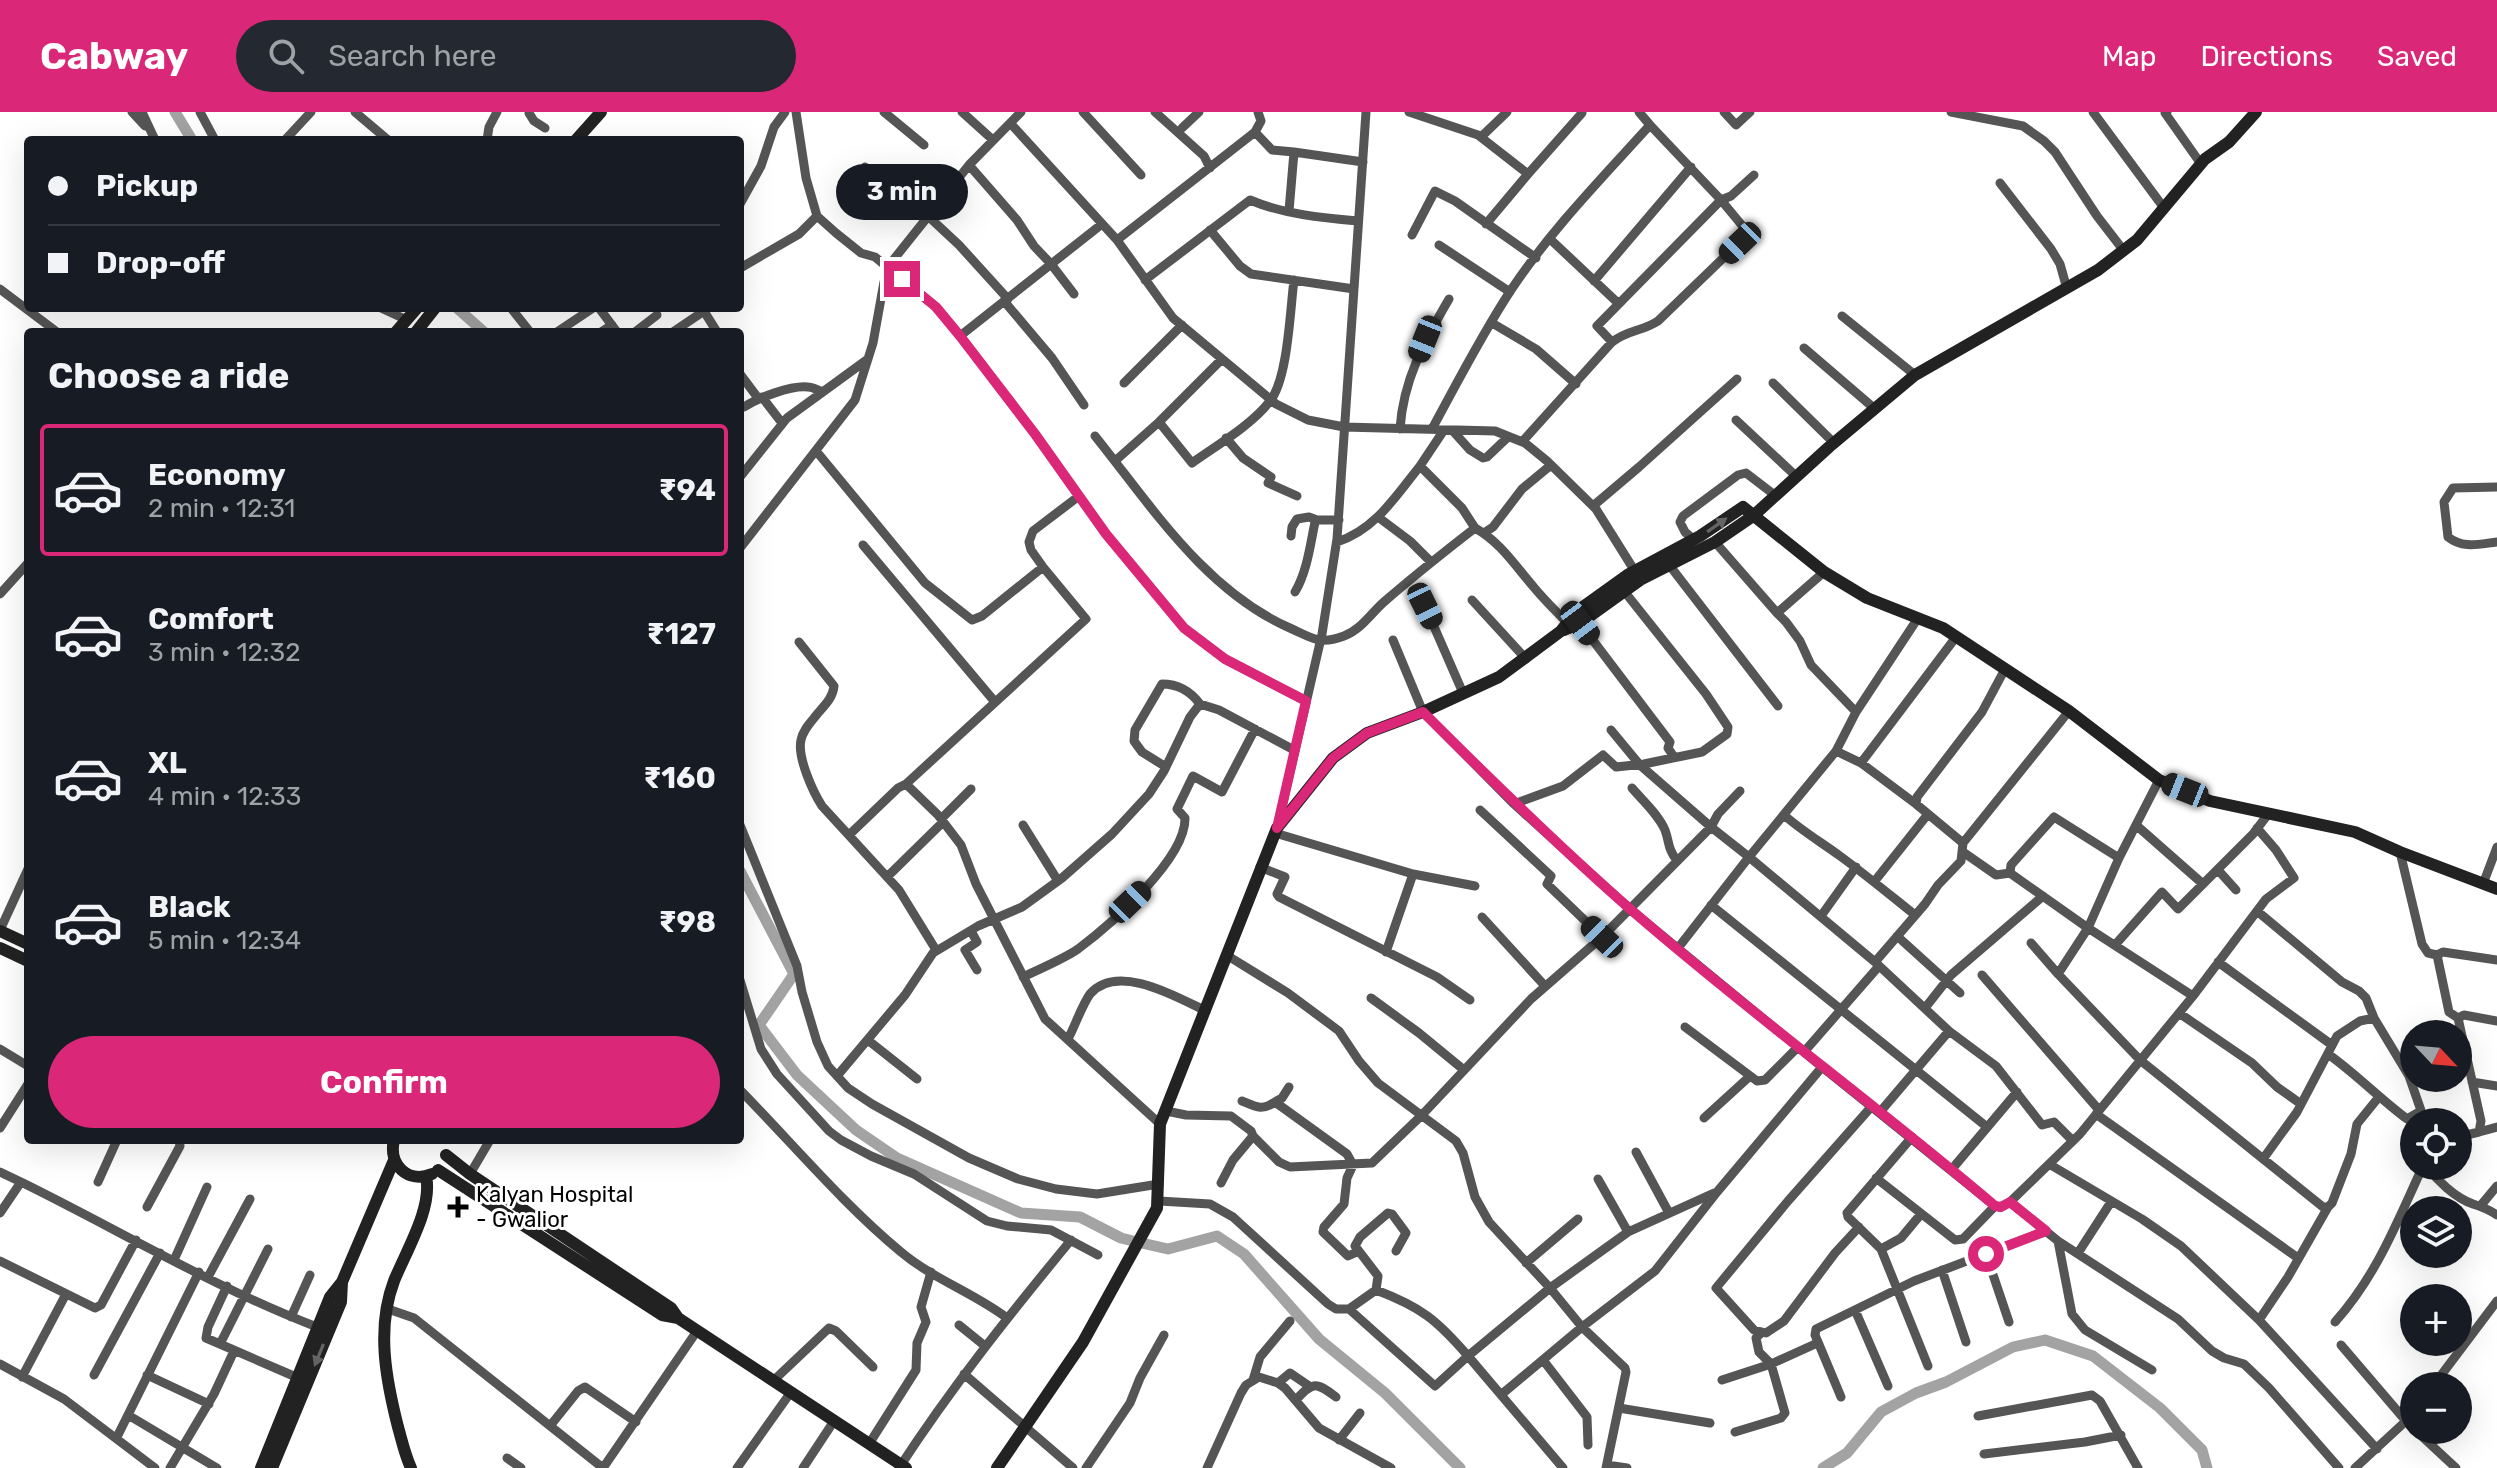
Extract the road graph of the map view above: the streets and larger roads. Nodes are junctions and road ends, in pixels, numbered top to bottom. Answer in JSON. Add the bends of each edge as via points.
{"nodes":[{"id":1,"x":132,"y":112,"type":"edge"},
{"id":2,"x":142,"y":112,"type":"edge"},
{"id":3,"x":200,"y":112,"type":"edge"},
{"id":4,"x":311,"y":112,"type":"edge"},
{"id":5,"x":355,"y":112,"type":"edge"},
{"id":6,"x":497,"y":112,"type":"edge"},
{"id":7,"x":528,"y":112,"type":"edge"},
{"id":8,"x":601,"y":112,"type":"edge"},
{"id":9,"x":785,"y":112,"type":"edge"},
{"id":10,"x":796,"y":112,"type":"edge"},
{"id":11,"x":884,"y":112,"type":"edge"},
{"id":12,"x":962,"y":112,"type":"edge"},
{"id":13,"x":1083,"y":112,"type":"edge"},
{"id":14,"x":1155,"y":112,"type":"edge"},
{"id":15,"x":1199,"y":112,"type":"edge"},
{"id":16,"x":1258,"y":112,"type":"edge"},
{"id":17,"x":1366,"y":112,"type":"edge"},
{"id":18,"x":1409,"y":112,"type":"edge"},
{"id":19,"x":1507,"y":112,"type":"edge"},
{"id":20,"x":1639,"y":112,"type":"edge"},
{"id":21,"x":1724,"y":112,"type":"edge"},
{"id":22,"x":1750,"y":112,"type":"edge"},
{"id":23,"x":1951,"y":112,"type":"edge"},
{"id":24,"x":2093,"y":112,"type":"edge"},
{"id":25,"x":2167,"y":112,"type":"edge"},
{"id":26,"x":2256,"y":112,"type":"edge"},
{"id":27,"x":1582,"y":113,"type":"edge"},
{"id":28,"x":1015,"y":116,"type":"edge"},
{"id":29,"x":1441,"y":117,"type":"edge"},
{"id":30,"x":1650,"y":125,"type":"junction"},
{"id":31,"x":545,"y":128,"type":"dead end"},
{"id":32,"x":1182,"y":128,"type":"dead end"},
{"id":33,"x":1255,"y":132,"type":"junction"},
{"id":34,"x":152,"y":136,"type":"edge"},
{"id":35,"x":213,"y":136,"type":"edge"},
{"id":36,"x":289,"y":136,"type":"edge"},
{"id":37,"x":383,"y":136,"type":"edge"},
{"id":38,"x":488,"y":136,"type":"edge"},
{"id":39,"x":580,"y":136,"type":"edge"},
{"id":40,"x":1481,"y":137,"type":"junction"},
{"id":41,"x":993,"y":140,"type":"junction"},
{"id":42,"x":924,"y":145,"type":"dead end"},
{"id":43,"x":1294,"y":152,"type":"junction"},
{"id":44,"x":1363,"y":162,"type":"junction"},
{"id":45,"x":2201,"y":164,"type":"junction"},
{"id":46,"x":969,"y":165,"type":"junction"},
{"id":47,"x":865,"y":167,"type":"dead end"},
{"id":48,"x":1691,"y":167,"type":"junction"},
{"id":49,"x":1210,"y":168,"type":"junction"},
{"id":50,"x":1528,"y":174,"type":"junction"},
{"id":51,"x":1141,"y":175,"type":"dead end"},
{"id":52,"x":1754,"y":175,"type":"dead end"},
{"id":53,"x":2000,"y":183,"type":"dead end"},
{"id":54,"x":744,"y":197,"type":"edge"},
{"id":55,"x":1721,"y":200,"type":"junction"},
{"id":56,"x":2164,"y":208,"type":"junction"},
{"id":57,"x":1289,"y":211,"type":"junction"},
{"id":58,"x":817,"y":216,"type":"junction"},
{"id":59,"x":929,"y":217,"type":"junction"},
{"id":60,"x":1358,"y":221,"type":"junction"},
{"id":61,"x":1102,"y":224,"type":"junction"},
{"id":62,"x":1486,"y":224,"type":"junction"},
{"id":63,"x":1210,"y":230,"type":"junction"},
{"id":64,"x":1412,"y":235,"type":"dead end"},
{"id":65,"x":1550,"y":239,"type":"junction"},
{"id":66,"x":1117,"y":240,"type":"junction"},
{"id":67,"x":1439,"y":245,"type":"dead end"},
{"id":68,"x":2124,"y":251,"type":"junction"},
{"id":69,"x":1536,"y":258,"type":"junction"},
{"id":70,"x":1051,"y":264,"type":"junction"},
{"id":71,"x":744,"y":266,"type":"edge"},
{"id":72,"x":889,"y":268,"type":"junction"},
{"id":73,"x":1145,"y":280,"type":"junction"},
{"id":74,"x":1294,"y":280,"type":"junction"},
{"id":75,"x":1594,"y":281,"type":"junction"},
{"id":76,"x":0,"y":289,"type":"edge"},
{"id":77,"x":1354,"y":289,"type":"junction"},
{"id":78,"x":2067,"y":289,"type":"junction"},
{"id":79,"x":1510,"y":292,"type":"junction"},
{"id":80,"x":1074,"y":294,"type":"dead end"},
{"id":81,"x":1449,"y":299,"type":"dead end"},
{"id":82,"x":1006,"y":300,"type":"junction"},
{"id":83,"x":1619,"y":304,"type":"junction"},
{"id":84,"x":24,"y":307,"type":"edge"},
{"id":85,"x":30,"y":312,"type":"edge"},
{"id":86,"x":390,"y":312,"type":"edge"},
{"id":87,"x":414,"y":312,"type":"edge"},
{"id":88,"x":432,"y":312,"type":"edge"},
{"id":89,"x":514,"y":312,"type":"edge"},
{"id":90,"x":590,"y":312,"type":"edge"},
{"id":91,"x":599,"y":312,"type":"edge"},
{"id":92,"x":700,"y":312,"type":"edge"},
{"id":93,"x":657,"y":315,"type":"dead end"},
{"id":94,"x":1842,"y":316,"type":"dead end"},
{"id":95,"x":407,"y":320,"type":"junction"},
{"id":96,"x":1492,"y":323,"type":"junction"},
{"id":97,"x":1182,"y":325,"type":"junction"},
{"id":98,"x":52,"y":328,"type":"edge"},
{"id":99,"x":400,"y":328,"type":"edge"},
{"id":100,"x":419,"y":328,"type":"edge"},
{"id":101,"x":527,"y":328,"type":"edge"},
{"id":102,"x":564,"y":328,"type":"edge"},
{"id":103,"x":613,"y":328,"type":"edge"},
{"id":104,"x":640,"y":328,"type":"edge"},
{"id":105,"x":678,"y":328,"type":"edge"},
{"id":106,"x":960,"y":336,"type":"junction"},
{"id":107,"x":1612,"y":342,"type":"junction"},
{"id":108,"x":1804,"y":348,"type":"dead end"},
{"id":109,"x":868,"y":359,"type":"junction"},
{"id":110,"x":1222,"y":359,"type":"junction"},
{"id":111,"x":1915,"y":375,"type":"junction"},
{"id":112,"x":744,"y":379,"type":"edge"},
{"id":113,"x":1737,"y":379,"type":"dead end"},
{"id":114,"x":1124,"y":383,"type":"dead end"},
{"id":115,"x":1773,"y":383,"type":"dead end"},
{"id":116,"x":1576,"y":384,"type":"junction"},
{"id":117,"x":821,"y":391,"type":"junction"},
{"id":118,"x":760,"y":397,"type":"junction"},
{"id":119,"x":1271,"y":400,"type":"junction"},
{"id":120,"x":1084,"y":405,"type":"dead end"},
{"id":121,"x":744,"y":407,"type":"dead end"},
{"id":122,"x":1875,"y":409,"type":"junction"},
{"id":123,"x":1736,"y":420,"type":"dead end"},
{"id":124,"x":1159,"y":422,"type":"junction"},
{"id":125,"x":782,"y":423,"type":"junction"},
{"id":126,"x":1344,"y":427,"type":"junction"},
{"id":127,"x":1400,"y":429,"type":"junction"},
{"id":128,"x":1432,"y":429,"type":"junction"},
{"id":129,"x":1448,"y":430,"type":"junction"},
{"id":130,"x":1095,"y":436,"type":"dead end"},
{"id":131,"x":1508,"y":437,"type":"junction"},
{"id":132,"x":1226,"y":438,"type":"junction"},
{"id":133,"x":1522,"y":442,"type":"junction"},
{"id":134,"x":1834,"y":443,"type":"junction"},
{"id":135,"x":817,"y":452,"type":"junction"},
{"id":136,"x":1115,"y":461,"type":"junction"},
{"id":137,"x":1551,"y":465,"type":"junction"},
{"id":138,"x":1420,"y":466,"type":"junction"},
{"id":139,"x":744,"y":469,"type":"edge"},
{"id":140,"x":1797,"y":477,"type":"junction"},
{"id":141,"x":2497,"y":487,"type":"edge"},
{"id":142,"x":1079,"y":496,"type":"junction"},
{"id":143,"x":1297,"y":496,"type":"dead end"},
{"id":144,"x":1776,"y":496,"type":"junction"},
{"id":145,"x":1593,"y":506,"type":"junction"},
{"id":146,"x":1753,"y":516,"type":"junction"},
{"id":147,"x":1378,"y":517,"type":"junction"},
{"id":148,"x":1317,"y":520,"type":"junction"},
{"id":149,"x":1339,"y":520,"type":"junction"},
{"id":150,"x":1479,"y":530,"type":"junction"},
{"id":151,"x":1291,"y":536,"type":"dead end"},
{"id":152,"x":1693,"y":539,"type":"junction"},
{"id":153,"x":1337,"y":542,"type":"junction"},
{"id":154,"x":1715,"y":542,"type":"junction"},
{"id":155,"x":2497,"y":542,"type":"edge"},
{"id":156,"x":744,"y":543,"type":"edge"},
{"id":157,"x":863,"y":545,"type":"dead end"},
{"id":158,"x":1431,"y":562,"type":"junction"},
{"id":159,"x":1670,"y":566,"type":"junction"},
{"id":160,"x":24,"y":567,"type":"edge"},
{"id":161,"x":1043,"y":567,"type":"junction"},
{"id":162,"x":1824,"y":572,"type":"junction"},
{"id":163,"x":1637,"y":575,"type":"junction"},
{"id":164,"x":1624,"y":591,"type":"junction"},
{"id":165,"x":1295,"y":592,"type":"dead end"},
{"id":166,"x":0,"y":594,"type":"edge"},
{"id":167,"x":1472,"y":600,"type":"dead end"},
{"id":168,"x":1425,"y":606,"type":"dead end"},
{"id":169,"x":1777,"y":613,"type":"junction"},
{"id":170,"x":1918,"y":618,"type":"junction"},
{"id":171,"x":1571,"y":624,"type":"junction"},
{"id":172,"x":1956,"y":637,"type":"junction"},
{"id":173,"x":1393,"y":640,"type":"dead end"},
{"id":174,"x":799,"y":642,"type":"dead end"},
{"id":175,"x":1321,"y":642,"type":"junction"},
{"id":176,"x":1526,"y":659,"type":"junction"},
{"id":177,"x":2005,"y":669,"type":"junction"},
{"id":178,"x":1463,"y":693,"type":"junction"},
{"id":179,"x":1306,"y":701,"type":"junction"},
{"id":180,"x":995,"y":702,"type":"junction"},
{"id":181,"x":1200,"y":704,"type":"junction"},
{"id":182,"x":1778,"y":706,"type":"dead end"},
{"id":183,"x":2069,"y":711,"type":"junction"},
{"id":184,"x":1423,"y":712,"type":"junction"},
{"id":185,"x":1856,"y":712,"type":"junction"},
{"id":186,"x":1255,"y":729,"type":"junction"},
{"id":187,"x":1611,"y":730,"type":"dead end"},
{"id":188,"x":1294,"y":750,"type":"junction"},
{"id":189,"x":1836,"y":751,"type":"junction"},
{"id":190,"x":1674,"y":757,"type":"junction"},
{"id":191,"x":1861,"y":763,"type":"junction"},
{"id":192,"x":1640,"y":765,"type":"junction"},
{"id":193,"x":1166,"y":767,"type":"junction"},
{"id":194,"x":2159,"y":780,"type":"junction"},
{"id":195,"x":906,"y":784,"type":"junction"},
{"id":196,"x":1632,"y":788,"type":"dead end"},
{"id":197,"x":971,"y":789,"type":"dead end"},
{"id":198,"x":1740,"y":791,"type":"dead end"},
{"id":199,"x":1514,"y":804,"type":"junction"},
{"id":200,"x":1916,"y":804,"type":"junction"},
{"id":201,"x":1480,"y":810,"type":"dead end"},
{"id":202,"x":2269,"y":813,"type":"junction"},
{"id":203,"x":1928,"y":814,"type":"junction"},
{"id":204,"x":1784,"y":815,"type":"junction"},
{"id":205,"x":942,"y":820,"type":"junction"},
{"id":206,"x":1023,"y":825,"type":"dead end"},
{"id":207,"x":2136,"y":825,"type":"junction"},
{"id":208,"x":1711,"y":827,"type":"junction"},
{"id":209,"x":2257,"y":828,"type":"junction"},
{"id":210,"x":1276,"y":830,"type":"junction"},
{"id":211,"x":744,"y":835,"type":"edge"},
{"id":212,"x":849,"y":835,"type":"junction"},
{"id":213,"x":1963,"y":847,"type":"junction"},
{"id":214,"x":2497,"y":847,"type":"edge"},
{"id":215,"x":2400,"y":852,"type":"junction"},
{"id":216,"x":1749,"y":857,"type":"junction"},
{"id":217,"x":2119,"y":858,"type":"junction"},
{"id":218,"x":1677,"y":861,"type":"junction"},
{"id":219,"x":1260,"y":867,"type":"junction"},
{"id":220,"x":1856,"y":867,"type":"junction"},
{"id":221,"x":2218,"y":870,"type":"junction"},
{"id":222,"x":2010,"y":873,"type":"junction"},
{"id":223,"x":1413,"y":874,"type":"junction"},
{"id":224,"x":887,"y":877,"type":"junction"},
{"id":225,"x":24,"y":879,"type":"edge"},
{"id":226,"x":1058,"y":881,"type":"junction"},
{"id":227,"x":1874,"y":882,"type":"junction"},
{"id":228,"x":2203,"y":884,"type":"junction"},
{"id":229,"x":2483,"y":884,"type":"junction"},
{"id":230,"x":1475,"y":886,"type":"dead end"},
{"id":231,"x":2497,"y":889,"type":"edge"},
{"id":232,"x":2236,"y":890,"type":"dead end"},
{"id":233,"x":2043,"y":896,"type":"junction"},
{"id":234,"x":1711,"y":905,"type":"junction"},
{"id":235,"x":1630,"y":909,"type":"junction"},
{"id":236,"x":2257,"y":911,"type":"junction"},
{"id":237,"x":1915,"y":915,"type":"junction"},
{"id":238,"x":1821,"y":916,"type":"junction"},
{"id":239,"x":1482,"y":917,"type":"dead end"},
{"id":240,"x":993,"y":919,"type":"junction"},
{"id":241,"x":2088,"y":928,"type":"junction"},
{"id":242,"x":0,"y":930,"type":"edge"},
{"id":243,"x":971,"y":931,"type":"junction"},
{"id":244,"x":1897,"y":936,"type":"junction"},
{"id":245,"x":1602,"y":937,"type":"junction"},
{"id":246,"x":24,"y":942,"type":"edge"},
{"id":247,"x":2031,"y":943,"type":"dead end"},
{"id":248,"x":2115,"y":945,"type":"junction"},
{"id":249,"x":0,"y":948,"type":"edge"},
{"id":250,"x":1678,"y":948,"type":"junction"},
{"id":251,"x":936,"y":950,"type":"junction"},
{"id":252,"x":1386,"y":952,"type":"junction"},
{"id":253,"x":2437,"y":955,"type":"junction"},
{"id":254,"x":1228,"y":956,"type":"junction"},
{"id":255,"x":24,"y":959,"type":"edge"},
{"id":256,"x":2497,"y":960,"type":"edge"},
{"id":257,"x":2218,"y":962,"type":"junction"},
{"id":258,"x":1877,"y":964,"type":"junction"},
{"id":259,"x":977,"y":970,"type":"dead end"},
{"id":260,"x":2058,"y":974,"type":"junction"},
{"id":261,"x":1982,"y":975,"type":"dead end"},
{"id":262,"x":1023,"y":977,"type":"junction"},
{"id":263,"x":1946,"y":981,"type":"junction"},
{"id":264,"x":1545,"y":986,"type":"junction"},
{"id":265,"x":744,"y":993,"type":"edge"},
{"id":266,"x":1960,"y":993,"type":"dead end"},
{"id":267,"x":2193,"y":996,"type":"junction"},
{"id":268,"x":1371,"y":998,"type":"dead end"},
{"id":269,"x":1470,"y":1000,"type":"dead end"},
{"id":270,"x":1925,"y":1008,"type":"junction"},
{"id":271,"x":1841,"y":1010,"type":"junction"},
{"id":272,"x":1206,"y":1011,"type":"junction"},
{"id":273,"x":2179,"y":1013,"type":"junction"},
{"id":274,"x":2374,"y":1018,"type":"junction"},
{"id":275,"x":2458,"y":1018,"type":"joint"},
{"id":276,"x":2497,"y":1021,"type":"edge"},
{"id":277,"x":1685,"y":1027,"type":"dead end"},
{"id":278,"x":1949,"y":1031,"type":"junction"},
{"id":279,"x":1068,"y":1039,"type":"junction"},
{"id":280,"x":869,"y":1041,"type":"junction"},
{"id":281,"x":0,"y":1049,"type":"edge"},
{"id":282,"x":1801,"y":1049,"type":"junction"},
{"id":283,"x":2330,"y":1049,"type":"junction"},
{"id":284,"x":2140,"y":1060,"type":"junction"},
{"id":285,"x":24,"y":1064,"type":"edge"},
{"id":286,"x":1822,"y":1067,"type":"junction"},
{"id":287,"x":1464,"y":1070,"type":"junction"},
{"id":288,"x":1916,"y":1070,"type":"junction"},
{"id":289,"x":837,"y":1076,"type":"junction"},
{"id":290,"x":1749,"y":1077,"type":"junction"},
{"id":291,"x":917,"y":1079,"type":"dead end"},
{"id":292,"x":2472,"y":1082,"type":"joint"},
{"id":293,"x":2497,"y":1086,"type":"edge"},
{"id":294,"x":1289,"y":1087,"type":"dead end"},
{"id":295,"x":24,"y":1090,"type":"edge"},
{"id":296,"x":2017,"y":1092,"type":"junction"},
{"id":297,"x":744,"y":1094,"type":"edge"},
{"id":298,"x":2378,"y":1098,"type":"junction"},
{"id":299,"x":1242,"y":1101,"type":"dead end"},
{"id":300,"x":1275,"y":1102,"type":"junction"},
{"id":301,"x":2301,"y":1104,"type":"junction"},
{"id":302,"x":2420,"y":1108,"type":"edge"},
{"id":303,"x":1876,"y":1109,"type":"junction"},
{"id":304,"x":1166,"y":1111,"type":"junction"},
{"id":305,"x":2098,"y":1112,"type":"junction"},
{"id":306,"x":2400,"y":1114,"type":"edge"},
{"id":307,"x":1422,"y":1115,"type":"junction"},
{"id":308,"x":1704,"y":1118,"type":"dead end"},
{"id":309,"x":1160,"y":1124,"type":"junction"},
{"id":310,"x":1987,"y":1127,"type":"junction"},
{"id":311,"x":2497,"y":1127,"type":"edge"},
{"id":312,"x":0,"y":1128,"type":"edge"},
{"id":313,"x":2479,"y":1132,"type":"junction"},
{"id":314,"x":2472,"y":1134,"type":"edge"},
{"id":315,"x":1253,"y":1136,"type":"junction"},
{"id":316,"x":1912,"y":1137,"type":"junction"},
{"id":317,"x":2073,"y":1141,"type":"junction"},
{"id":318,"x":115,"y":1144,"type":"edge"},
{"id":319,"x":180,"y":1144,"type":"edge"},
{"id":320,"x":391,"y":1144,"type":"edge"},
{"id":321,"x":445,"y":1144,"type":"edge"},
{"id":322,"x":488,"y":1144,"type":"edge"},
{"id":323,"x":1636,"y":1152,"type":"dead end"},
{"id":324,"x":446,"y":1155,"type":"junction"},
{"id":325,"x":2263,"y":1159,"type":"junction"},
{"id":326,"x":394,"y":1160,"type":"junction"},
{"id":327,"x":2049,"y":1164,"type":"junction"},
{"id":328,"x":1353,"y":1165,"type":"junction"},
{"id":329,"x":1952,"y":1169,"type":"junction"},
{"id":330,"x":0,"y":1172,"type":"edge"},
{"id":331,"x":432,"y":1173,"type":"junction"},
{"id":332,"x":470,"y":1174,"type":"junction"},
{"id":333,"x":1876,"y":1178,"type":"junction"},
{"id":334,"x":1598,"y":1179,"type":"dead end"},
{"id":335,"x":2417,"y":1180,"type":"edge"},
{"id":336,"x":2439,"y":1180,"type":"edge"},
{"id":337,"x":21,"y":1182,"type":"junction"},
{"id":338,"x":98,"y":1182,"type":"dead end"},
{"id":339,"x":1221,"y":1183,"type":"dead end"},
{"id":340,"x":1159,"y":1184,"type":"junction"},
{"id":341,"x":2497,"y":1186,"type":"edge"},
{"id":342,"x":207,"y":1187,"type":"dead end"},
{"id":343,"x":1717,"y":1192,"type":"junction"},
{"id":344,"x":250,"y":1199,"type":"dead end"},
{"id":345,"x":2010,"y":1202,"type":"junction"},
{"id":346,"x":2111,"y":1202,"type":"junction"},
{"id":347,"x":2482,"y":1204,"type":"junction"},
{"id":348,"x":1158,"y":1205,"type":"junction"},
{"id":349,"x":1995,"y":1206,"type":"junction"},
{"id":350,"x":147,"y":1207,"type":"dead end"},
{"id":351,"x":2328,"y":1207,"type":"junction"},
{"id":352,"x":0,"y":1213,"type":"edge"},
{"id":353,"x":1669,"y":1213,"type":"junction"},
{"id":354,"x":1921,"y":1214,"type":"junction"},
{"id":355,"x":2497,"y":1215,"type":"edge"},
{"id":356,"x":1578,"y":1219,"type":"dead end"},
{"id":357,"x":1859,"y":1227,"type":"junction"},
{"id":358,"x":2046,"y":1231,"type":"junction"},
{"id":359,"x":1628,"y":1232,"type":"junction"},
{"id":360,"x":136,"y":1240,"type":"junction"},
{"id":361,"x":1071,"y":1240,"type":"junction"},
{"id":362,"x":2058,"y":1241,"type":"junction"},
{"id":363,"x":268,"y":1249,"type":"dead end"},
{"id":364,"x":1881,"y":1249,"type":"junction"},
{"id":365,"x":1396,"y":1251,"type":"dead end"},
{"id":366,"x":1357,"y":1252,"type":"junction"},
{"id":367,"x":160,"y":1253,"type":"junction"},
{"id":368,"x":2078,"y":1253,"type":"junction"},
{"id":369,"x":1986,"y":1254,"type":"junction"},
{"id":370,"x":1098,"y":1255,"type":"dead end"},
{"id":371,"x":2298,"y":1258,"type":"junction"},
{"id":372,"x":174,"y":1260,"type":"junction"},
{"id":373,"x":0,"y":1261,"type":"edge"},
{"id":374,"x":1526,"y":1263,"type":"junction"},
{"id":375,"x":1942,"y":1270,"type":"junction"},
{"id":376,"x":931,"y":1272,"type":"junction"},
{"id":377,"x":204,"y":1275,"type":"junction"},
{"id":378,"x":310,"y":1275,"type":"dead end"},
{"id":379,"x":342,"y":1282,"type":"junction"},
{"id":380,"x":227,"y":1286,"type":"junction"},
{"id":381,"x":1550,"y":1288,"type":"junction"},
{"id":382,"x":1898,"y":1289,"type":"junction"},
{"id":383,"x":1376,"y":1290,"type":"junction"},
{"id":384,"x":66,"y":1294,"type":"junction"},
{"id":385,"x":245,"y":1295,"type":"junction"},
{"id":386,"x":2497,"y":1301,"type":"edge"},
{"id":387,"x":388,"y":1309,"type":"junction"},
{"id":388,"x":1349,"y":1309,"type":"junction"},
{"id":389,"x":1855,"y":1310,"type":"junction"},
{"id":390,"x":291,"y":1317,"type":"junction"},
{"id":391,"x":678,"y":1318,"type":"junction"},
{"id":392,"x":1007,"y":1318,"type":"junction"},
{"id":393,"x":2259,"y":1320,"type":"junction"},
{"id":394,"x":1290,"y":1321,"type":"dead end"},
{"id":395,"x":2009,"y":1322,"type":"dead end"},
{"id":396,"x":2335,"y":1322,"type":"dead end"},
{"id":397,"x":959,"y":1325,"type":"dead end"},
{"id":398,"x":317,"y":1327,"type":"junction"},
{"id":399,"x":1582,"y":1327,"type":"junction"},
{"id":400,"x":697,"y":1331,"type":"junction"},
{"id":401,"x":1760,"y":1334,"type":"junction"},
{"id":402,"x":1164,"y":1335,"type":"dead end"},
{"id":403,"x":1818,"y":1342,"type":"junction"},
{"id":404,"x":1966,"y":1342,"type":"dead end"},
{"id":405,"x":220,"y":1344,"type":"junction"},
{"id":406,"x":2341,"y":1345,"type":"dead end"},
{"id":407,"x":985,"y":1346,"type":"junction"},
{"id":408,"x":234,"y":1351,"type":"junction"},
{"id":409,"x":1468,"y":1356,"type":"junction"},
{"id":410,"x":1543,"y":1360,"type":"junction"},
{"id":411,"x":0,"y":1364,"type":"edge"},
{"id":412,"x":1771,"y":1364,"type":"junction"},
{"id":413,"x":1928,"y":1366,"type":"dead end"},
{"id":414,"x":873,"y":1367,"type":"dead end"},
{"id":415,"x":2152,"y":1370,"type":"dead end"},
{"id":416,"x":2444,"y":1372,"type":"edge"},
{"id":417,"x":964,"y":1374,"type":"junction"},
{"id":418,"x":94,"y":1375,"type":"dead end"},
{"id":419,"x":147,"y":1375,"type":"junction"},
{"id":420,"x":22,"y":1377,"type":"junction"},
{"id":421,"x":296,"y":1377,"type":"junction"},
{"id":422,"x":1253,"y":1380,"type":"junction"},
{"id":423,"x":1722,"y":1380,"type":"dead end"},
{"id":424,"x":773,"y":1381,"type":"junction"},
{"id":425,"x":1278,"y":1383,"type":"junction"},
{"id":426,"x":1309,"y":1386,"type":"junction"},
{"id":427,"x":1888,"y":1386,"type":"dead end"},
{"id":428,"x":791,"y":1392,"type":"junction"},
{"id":429,"x":1502,"y":1394,"type":"junction"},
{"id":430,"x":1336,"y":1397,"type":"dead end"},
{"id":431,"x":1841,"y":1397,"type":"dead end"},
{"id":432,"x":1296,"y":1400,"type":"junction"},
{"id":433,"x":209,"y":1404,"type":"junction"},
{"id":434,"x":1619,"y":1408,"type":"junction"},
{"id":435,"x":1360,"y":1413,"type":"dead end"},
{"id":436,"x":2400,"y":1413,"type":"edge"},
{"id":437,"x":128,"y":1415,"type":"junction"},
{"id":438,"x":1978,"y":1416,"type":"dead end"},
{"id":439,"x":834,"y":1421,"type":"junction"},
{"id":440,"x":636,"y":1422,"type":"junction"},
{"id":441,"x":1710,"y":1423,"type":"dead end"},
{"id":442,"x":550,"y":1426,"type":"junction"},
{"id":443,"x":1025,"y":1428,"type":"junction"},
{"id":444,"x":1735,"y":1432,"type":"dead end"},
{"id":445,"x":2121,"y":1435,"type":"junction"},
{"id":446,"x":2400,"y":1435,"type":"edge"},
{"id":447,"x":117,"y":1437,"type":"junction"},
{"id":448,"x":1339,"y":1440,"type":"junction"},
{"id":449,"x":869,"y":1444,"type":"junction"},
{"id":450,"x":2430,"y":1444,"type":"edge"},
{"id":451,"x":1588,"y":1445,"type":"dead end"},
{"id":452,"x":183,"y":1447,"type":"junction"},
{"id":453,"x":2377,"y":1449,"type":"junction"},
{"id":454,"x":1984,"y":1454,"type":"dead end"},
{"id":455,"x":507,"y":1458,"type":"dead end"},
{"id":456,"x":1607,"y":1466,"type":"edge"},
{"id":457,"x":902,"y":1467,"type":"edge"},
{"id":458,"x":155,"y":1468,"type":"edge"},
{"id":459,"x":170,"y":1468,"type":"edge"},
{"id":460,"x":217,"y":1468,"type":"edge"},
{"id":461,"x":261,"y":1468,"type":"edge"},
{"id":462,"x":272,"y":1468,"type":"edge"},
{"id":463,"x":411,"y":1468,"type":"edge"},
{"id":464,"x":521,"y":1468,"type":"edge"},
{"id":465,"x":603,"y":1468,"type":"edge"},
{"id":466,"x":737,"y":1468,"type":"edge"},
{"id":467,"x":803,"y":1468,"type":"edge"},
{"id":468,"x":997,"y":1468,"type":"edge"},
{"id":469,"x":1073,"y":1468,"type":"edge"},
{"id":470,"x":1086,"y":1468,"type":"edge"},
{"id":471,"x":1207,"y":1468,"type":"edge"},
{"id":472,"x":1391,"y":1468,"type":"edge"},
{"id":473,"x":1563,"y":1468,"type":"edge"},
{"id":474,"x":1627,"y":1468,"type":"edge"},
{"id":475,"x":2138,"y":1468,"type":"edge"},
{"id":476,"x":2339,"y":1468,"type":"edge"},
{"id":477,"x":2355,"y":1468,"type":"edge"},
{"id":478,"x":2456,"y":1468,"type":"edge"}],
"edges":[{"from":1,"to":34,"type":"street"},
{"from":2,"to":34,"type":"street"},
{"from":3,"to":35,"type":"street"},
{"from":4,"to":36,"type":"street"},
{"from":5,"to":37,"type":"street"},
{"from":6,"to":38,"type":"street"},
{"from":7,"to":31,"type":"street"},
{"from":8,"to":39,"type":"street"},
{"from":9,"to":54,"type":"street"},
{"from":10,"to":58,"type":"street"},
{"from":11,"to":42,"type":"street"},
{"from":12,"to":41,"type":"street"},
{"from":13,"to":51,"type":"street"},
{"from":14,"to":49,"type":"street","via":[[1204,156]]},
{"from":15,"to":32,"type":"street"},
{"from":16,"to":33,"type":"street","via":[[1261,121]]},
{"from":17,"to":44,"type":"street"},
{"from":18,"to":29,"type":"street"},
{"from":19,"to":40,"type":"street"},
{"from":20,"to":30,"type":"street"},
{"from":21,"to":22,"type":"street","via":[[1736,125]]},
{"from":23,"to":68,"type":"street","via":[[2023,126],[2044,141]]},
{"from":24,"to":56,"type":"street"},
{"from":25,"to":45,"type":"street"},
{"from":26,"to":45,"type":"street"},
{"from":27,"to":50,"type":"street"},
{"from":28,"to":41,"type":"street"},
{"from":28,"to":61,"type":"street"},
{"from":29,"to":40,"type":"street"},
{"from":30,"to":48,"type":"street"},
{"from":30,"to":65,"type":"street"},
{"from":33,"to":43,"type":"street","via":[[1272,150]]},
{"from":33,"to":49,"type":"street"},
{"from":40,"to":50,"type":"street"},
{"from":41,"to":46,"type":"street"},
{"from":43,"to":44,"type":"street"},
{"from":43,"to":57,"type":"street"},
{"from":44,"to":60,"type":"street"},
{"from":45,"to":56,"type":"street"},
{"from":46,"to":59,"type":"street"},
{"from":46,"to":70,"type":"street"},
{"from":47,"to":59,"type":"street"},
{"from":48,"to":55,"type":"street"},
{"from":48,"to":75,"type":"street"},
{"from":49,"to":66,"type":"street"},
{"from":50,"to":62,"type":"street"},
{"from":52,"to":55,"type":"street"},
{"from":53,"to":78,"type":"street","via":[[2051,249]]},
{"from":55,"to":83,"type":"street"},
{"from":55,"to":107,"type":"street","via":[[1745,229],[1744,238],[1658,321]]},
{"from":56,"to":68,"type":"street"},
{"from":57,"to":60,"type":"street"},
{"from":57,"to":63,"type":"street","via":[[1250,200]]},
{"from":58,"to":71,"type":"street","via":[[799,234]]},
{"from":58,"to":72,"type":"street","via":[[861,253]]},
{"from":59,"to":72,"type":"street"},
{"from":59,"to":82,"type":"street"},
{"from":60,"to":77,"type":"street"},
{"from":61,"to":66,"type":"street"},
{"from":61,"to":70,"type":"street"},
{"from":62,"to":64,"type":"street","via":[[1435,191]]},
{"from":62,"to":69,"type":"street"},
{"from":63,"to":73,"type":"street"},
{"from":63,"to":74,"type":"street","via":[[1251,274]]},
{"from":65,"to":69,"type":"street"},
{"from":65,"to":75,"type":"street"},
{"from":66,"to":73,"type":"street"},
{"from":67,"to":79,"type":"street"},
{"from":68,"to":78,"type":"street"},
{"from":69,"to":79,"type":"street"},
{"from":70,"to":80,"type":"street"},
{"from":70,"to":82,"type":"street"},
{"from":72,"to":106,"type":"street","via":[[936,307]]},
{"from":72,"to":109,"type":"street"},
{"from":73,"to":97,"type":"street"},
{"from":74,"to":77,"type":"street"},
{"from":74,"to":119,"type":"street","via":[[1285,360]]},
{"from":75,"to":83,"type":"street"},
{"from":76,"to":84,"type":"street"},
{"from":77,"to":126,"type":"street"},
{"from":78,"to":111,"type":"street"},
{"from":79,"to":96,"type":"street"},
{"from":81,"to":127,"type":"street","via":[[1408,380]]},
{"from":82,"to":106,"type":"street"},
{"from":82,"to":120,"type":"street"},
{"from":83,"to":107,"type":"street","via":[[1597,326]]},
{"from":85,"to":98,"type":"street"},
{"from":86,"to":95,"type":"street"},
{"from":87,"to":95,"type":"street"},
{"from":88,"to":100,"type":"street"},
{"from":89,"to":101,"type":"street"},
{"from":90,"to":102,"type":"street"},
{"from":91,"to":103,"type":"street"},
{"from":92,"to":105,"type":"street"},
{"from":93,"to":104,"type":"street"},
{"from":94,"to":111,"type":"street"},
{"from":95,"to":99,"type":"street"},
{"from":96,"to":116,"type":"street","via":[[1536,349]]},
{"from":96,"to":128,"type":"street"},
{"from":97,"to":110,"type":"street"},
{"from":97,"to":114,"type":"street"},
{"from":106,"to":142,"type":"street"},
{"from":107,"to":116,"type":"street"},
{"from":108,"to":122,"type":"street"},
{"from":109,"to":117,"type":"street"},
{"from":109,"to":135,"type":"street","via":[[855,400]]},
{"from":110,"to":119,"type":"street"},
{"from":110,"to":124,"type":"street"},
{"from":111,"to":122,"type":"street"},
{"from":112,"to":118,"type":"street"},
{"from":113,"to":145,"type":"street"},
{"from":115,"to":134,"type":"street"},
{"from":116,"to":133,"type":"street"},
{"from":117,"to":118,"type":"street","via":[[808,386]]},
{"from":117,"to":125,"type":"street"},
{"from":118,"to":121,"type":"street"},
{"from":118,"to":125,"type":"street"},
{"from":119,"to":126,"type":"street","via":[[1308,420]]},
{"from":119,"to":132,"type":"street"},
{"from":122,"to":134,"type":"street"},
{"from":123,"to":140,"type":"street"},
{"from":124,"to":132,"type":"street","via":[[1192,463]]},
{"from":124,"to":136,"type":"street"},
{"from":125,"to":139,"type":"street"},
{"from":126,"to":127,"type":"street"},
{"from":126,"to":149,"type":"street"},
{"from":127,"to":128,"type":"street"},
{"from":128,"to":129,"type":"street"},
{"from":129,"to":131,"type":"street","via":[[1495,431]]},
{"from":129,"to":131,"type":"street","via":[[1483,458]]},
{"from":129,"to":138,"type":"street"},
{"from":130,"to":136,"type":"street"},
{"from":131,"to":133,"type":"street"},
{"from":132,"to":143,"type":"street","via":[[1271,477],[1268,483]]},
{"from":133,"to":137,"type":"street"},
{"from":134,"to":140,"type":"street"},
{"from":135,"to":156,"type":"street"},
{"from":135,"to":161,"type":"street","via":[[925,583],[972,620]]},
{"from":136,"to":175,"type":"street","via":[[1224,587],[1270,620]]},
{"from":137,"to":145,"type":"street"},
{"from":137,"to":150,"type":"street","via":[[1522,489],[1493,527]]},
{"from":138,"to":147,"type":"street"},
{"from":138,"to":150,"type":"street"},
{"from":140,"to":144,"type":"street"},
{"from":141,"to":155,"type":"street","via":[[2453,488],[2444,502],[2448,537],[2466,546]]},
{"from":142,"to":161,"type":"street","via":[[1033,531],[1031,550]]},
{"from":142,"to":179,"type":"street","via":[[1184,628],[1225,659]]},
{"from":144,"to":146,"type":"street"},
{"from":144,"to":152,"type":"street","via":[[1746,473],[1738,475],[1683,516],[1680,522]]},
{"from":145,"to":163,"type":"street"},
{"from":152,"to":146,"type":"street","one_way":true,"via":[[1743,507]]},
{"from":146,"to":154,"type":"street"},
{"from":146,"to":162,"type":"street"},
{"from":147,"to":153,"type":"street","via":[[1353,537]]},
{"from":147,"to":158,"type":"street"},
{"from":148,"to":149,"type":"street"},
{"from":148,"to":151,"type":"street","via":[[1297,519]]},
{"from":148,"to":165,"type":"street","via":[[1304,577]]},
{"from":149,"to":153,"type":"street"},
{"from":150,"to":158,"type":"street"},
{"from":150,"to":171,"type":"street","via":[[1511,556],[1533,587]]},
{"from":152,"to":163,"type":"street"},
{"from":153,"to":175,"type":"street"},
{"from":154,"to":159,"type":"street"},
{"from":154,"to":169,"type":"street"},
{"from":157,"to":180,"type":"street"},
{"from":158,"to":175,"type":"street","via":[[1361,626]]},
{"from":159,"to":163,"type":"street"},
{"from":159,"to":182,"type":"street"},
{"from":160,"to":166,"type":"street"},
{"from":161,"to":180,"type":"street","via":[[1086,619]]},
{"from":162,"to":169,"type":"street"},
{"from":162,"to":170,"type":"street","via":[[1867,598]]},
{"from":163,"to":164,"type":"street"},
{"from":163,"to":171,"type":"street"},
{"from":164,"to":171,"type":"street"},
{"from":164,"to":190,"type":"street","via":[[1728,727],[1723,739],[1702,752]]},
{"from":167,"to":176,"type":"street"},
{"from":168,"to":178,"type":"street"},
{"from":169,"to":185,"type":"street","via":[[1811,665]]},
{"from":170,"to":172,"type":"street"},
{"from":170,"to":185,"type":"street"},
{"from":171,"to":176,"type":"street"},
{"from":171,"to":190,"type":"street","via":[[1670,742]]},
{"from":172,"to":177,"type":"street"},
{"from":172,"to":191,"type":"street"},
{"from":173,"to":184,"type":"street"},
{"from":174,"to":212,"type":"street","via":[[834,686],[801,737],[803,762],[813,792]]},
{"from":175,"to":179,"type":"street"},
{"from":176,"to":178,"type":"street"},
{"from":177,"to":183,"type":"street"},
{"from":177,"to":200,"type":"street","via":[[1982,712]]},
{"from":178,"to":184,"type":"street"},
{"from":179,"to":188,"type":"street"},
{"from":180,"to":195,"type":"street"},
{"from":181,"to":186,"type":"street"},
{"from":181,"to":193,"type":"street"},
{"from":181,"to":193,"type":"street","via":[[1193,695],[1162,684],[1135,730],[1134,741],[1142,752]]},
{"from":183,"to":194,"type":"street"},
{"from":183,"to":213,"type":"street"},
{"from":184,"to":199,"type":"street"},
{"from":184,"to":210,"type":"street","via":[[1367,733],[1333,758]]},
{"from":185,"to":189,"type":"street"},
{"from":186,"to":188,"type":"street"},
{"from":186,"to":262,"type":"street","via":[[1222,792],[1193,776],[1177,809],[1185,827],[1169,861],[1151,882],[1076,950]]},
{"from":187,"to":192,"type":"street"},
{"from":188,"to":210,"type":"street"},
{"from":189,"to":191,"type":"street"},
{"from":189,"to":204,"type":"street"},
{"from":190,"to":192,"type":"street"},
{"from":191,"to":200,"type":"street"},
{"from":192,"to":199,"type":"street","via":[[1616,767],[1603,755],[1563,786]]},
{"from":192,"to":208,"type":"street"},
{"from":193,"to":226,"type":"street","via":[[1112,834]]},
{"from":194,"to":202,"type":"street","via":[[2210,801]]},
{"from":194,"to":207,"type":"street"},
{"from":195,"to":205,"type":"street"},
{"from":195,"to":212,"type":"street"},
{"from":196,"to":218,"type":"street","via":[[1665,831]]},
{"from":197,"to":205,"type":"street"},
{"from":198,"to":208,"type":"street"},
{"from":199,"to":235,"type":"street"},
{"from":200,"to":203,"type":"street"},
{"from":201,"to":245,"type":"street","via":[[1551,876],[1547,884]]},
{"from":202,"to":209,"type":"street"},
{"from":202,"to":215,"type":"street","via":[[2355,832]]},
{"from":203,"to":213,"type":"street"},
{"from":203,"to":227,"type":"street"},
{"from":204,"to":216,"type":"street"},
{"from":204,"to":220,"type":"street"},
{"from":205,"to":224,"type":"street"},
{"from":205,"to":240,"type":"street","via":[[961,845]]},
{"from":206,"to":226,"type":"street"},
{"from":207,"to":217,"type":"street"},
{"from":207,"to":228,"type":"street"},
{"from":208,"to":216,"type":"street"},
{"from":208,"to":218,"type":"street"},
{"from":209,"to":221,"type":"street"},
{"from":209,"to":236,"type":"street","via":[[2294,878]]},
{"from":210,"to":219,"type":"street"},
{"from":210,"to":223,"type":"street"},
{"from":211,"to":289,"type":"street","via":[[797,966],[817,1042]]},
{"from":212,"to":224,"type":"street"},
{"from":213,"to":222,"type":"street","via":[[1996,875]]},
{"from":213,"to":237,"type":"street","via":[[1961,861]]},
{"from":214,"to":229,"type":"street"},
{"from":215,"to":229,"type":"street"},
{"from":215,"to":253,"type":"street","via":[[2422,944]]},
{"from":216,"to":234,"type":"street"},
{"from":216,"to":238,"type":"street"},
{"from":217,"to":222,"type":"street","via":[[2054,817],[2011,865]]},
{"from":217,"to":241,"type":"street"},
{"from":218,"to":235,"type":"street"},
{"from":219,"to":252,"type":"street","via":[[1285,877],[1279,897]]},
{"from":219,"to":254,"type":"street"},
{"from":220,"to":227,"type":"street"},
{"from":220,"to":238,"type":"street"},
{"from":221,"to":228,"type":"street"},
{"from":221,"to":232,"type":"street"},
{"from":222,"to":233,"type":"street"},
{"from":223,"to":230,"type":"street"},
{"from":223,"to":252,"type":"street"},
{"from":224,"to":251,"type":"street"},
{"from":225,"to":242,"type":"street"},
{"from":226,"to":240,"type":"street","via":[[1022,907]]},
{"from":227,"to":237,"type":"street"},
{"from":228,"to":248,"type":"street","via":[[2178,909],[2162,892]]},
{"from":229,"to":231,"type":"street"},
{"from":233,"to":241,"type":"street"},
{"from":233,"to":263,"type":"street"},
{"from":234,"to":250,"type":"street"},
{"from":234,"to":271,"type":"street"},
{"from":235,"to":245,"type":"street"},
{"from":235,"to":250,"type":"street"},
{"from":236,"to":257,"type":"street"},
{"from":236,"to":274,"type":"street","via":[[2359,991]]},
{"from":237,"to":244,"type":"street"},
{"from":238,"to":258,"type":"street"},
{"from":239,"to":264,"type":"street"},
{"from":240,"to":243,"type":"street"},
{"from":240,"to":262,"type":"street"},
{"from":241,"to":248,"type":"street"},
{"from":241,"to":260,"type":"street"},
{"from":242,"to":246,"type":"street"},
{"from":243,"to":251,"type":"street"},
{"from":243,"to":259,"type":"street","via":[[977,942],[965,950]]},
{"from":244,"to":258,"type":"street"},
{"from":244,"to":263,"type":"street"},
{"from":245,"to":264,"type":"street"},
{"from":247,"to":260,"type":"street"},
{"from":248,"to":267,"type":"street"},
{"from":249,"to":255,"type":"street"},
{"from":250,"to":282,"type":"street"},
{"from":251,"to":280,"type":"street"},
{"from":252,"to":269,"type":"street"},
{"from":253,"to":256,"type":"street"},
{"from":253,"to":275,"type":"street","via":[[2449,1012]]},
{"from":254,"to":272,"type":"street"},
{"from":254,"to":307,"type":"street","via":[[1339,1031],[1378,1083]]},
{"from":257,"to":267,"type":"street"},
{"from":257,"to":283,"type":"street"},
{"from":258,"to":270,"type":"street"},
{"from":258,"to":271,"type":"street"},
{"from":260,"to":284,"type":"street"},
{"from":261,"to":305,"type":"street"},
{"from":262,"to":279,"type":"street","via":[[1045,1019]]},
{"from":263,"to":266,"type":"street"},
{"from":263,"to":270,"type":"street"},
{"from":264,"to":287,"type":"street"},
{"from":265,"to":361,"type":"street","via":[[761,1049],[829,1131],[914,1174],[987,1221],[1051,1230]]},
{"from":267,"to":273,"type":"street"},
{"from":268,"to":287,"type":"street"},
{"from":270,"to":278,"type":"street"},
{"from":271,"to":282,"type":"street"},
{"from":271,"to":288,"type":"street"},
{"from":272,"to":279,"type":"street","via":[[1150,986],[1110,981],[1088,996]]},
{"from":272,"to":304,"type":"street"},
{"from":273,"to":284,"type":"street"},
{"from":273,"to":301,"type":"street"},
{"from":274,"to":283,"type":"street","via":[[2337,1036]]},
{"from":274,"to":302,"type":"street","via":[[2409,1076]]},
{"from":275,"to":276,"type":"street"},
{"from":277,"to":290,"type":"street"},
{"from":278,"to":288,"type":"street"},
{"from":278,"to":296,"type":"street","via":[[1985,1056]]},
{"from":279,"to":309,"type":"street"},
{"from":280,"to":289,"type":"street"},
{"from":280,"to":291,"type":"street"},
{"from":281,"to":285,"type":"street"},
{"from":282,"to":286,"type":"street"},
{"from":282,"to":290,"type":"street","via":[[1765,1080]]},
{"from":283,"to":298,"type":"street"},
{"from":283,"to":301,"type":"street"},
{"from":284,"to":305,"type":"street"},
{"from":284,"to":325,"type":"street"},
{"from":286,"to":303,"type":"street"},
{"from":286,"to":343,"type":"street"},
{"from":287,"to":307,"type":"street"},
{"from":288,"to":303,"type":"street"},
{"from":288,"to":310,"type":"street"},
{"from":289,"to":340,"type":"street","via":[[872,1104],[1018,1179],[1097,1194]]},
{"from":290,"to":308,"type":"street"},
{"from":292,"to":293,"type":"street"},
{"from":292,"to":313,"type":"street"},
{"from":294,"to":300,"type":"street"},
{"from":295,"to":312,"type":"street"},
{"from":296,"to":310,"type":"street"},
{"from":296,"to":317,"type":"street","via":[[2042,1125],[2054,1122]]},
{"from":297,"to":376,"type":"street","via":[[868,1223]]},
{"from":298,"to":306,"type":"street"},
{"from":298,"to":351,"type":"street","via":[[2357,1124],[2351,1154]]},
{"from":299,"to":300,"type":"street","via":[[1259,1109]]},
{"from":300,"to":328,"type":"street","via":[[1347,1154]]},
{"from":301,"to":325,"type":"street"},
{"from":303,"to":316,"type":"street"},
{"from":303,"to":401,"type":"street","via":[[1716,1284]]},
{"from":304,"to":309,"type":"street"},
{"from":304,"to":315,"type":"street","via":[[1231,1116]]},
{"from":305,"to":317,"type":"street"},
{"from":305,"to":371,"type":"street"},
{"from":307,"to":328,"type":"street","via":[[1372,1163]]},
{"from":307,"to":374,"type":"street","via":[[1456,1141],[1489,1222]]},
{"from":309,"to":340,"type":"street"},
{"from":310,"to":329,"type":"street"},
{"from":311,"to":313,"type":"street"},
{"from":313,"to":314,"type":"street"},
{"from":315,"to":328,"type":"street","via":[[1285,1166]]},
{"from":315,"to":339,"type":"street"},
{"from":316,"to":329,"type":"street"},
{"from":316,"to":333,"type":"street"},
{"from":317,"to":327,"type":"street"},
{"from":318,"to":338,"type":"street"},
{"from":319,"to":350,"type":"street"},
{"from":320,"to":326,"type":"street"},
{"from":321,"to":324,"type":"street"},
{"from":322,"to":332,"type":"street"},
{"from":323,"to":353,"type":"street"},
{"from":324,"to":331,"type":"street"},
{"from":324,"to":332,"type":"street"},
{"from":325,"to":351,"type":"street"},
{"from":326,"to":331,"type":"street","via":[[403,1172],[418,1177]]},
{"from":326,"to":379,"type":"street"},
{"from":327,"to":345,"type":"street"},
{"from":327,"to":346,"type":"street"},
{"from":328,"to":366,"type":"street","via":[[1344,1204],[1323,1232],[1348,1256]]},
{"from":329,"to":349,"type":"street"},
{"from":330,"to":337,"type":"street"},
{"from":331,"to":387,"type":"street"},
{"from":331,"to":391,"type":"street","via":[[662,1315]]},
{"from":332,"to":391,"type":"street","via":[[671,1308]]},
{"from":333,"to":354,"type":"street"},
{"from":333,"to":357,"type":"street","via":[[1847,1213]]},
{"from":334,"to":359,"type":"street"},
{"from":335,"to":396,"type":"street","via":[[2374,1270]]},
{"from":336,"to":347,"type":"street"},
{"from":337,"to":352,"type":"street"},
{"from":337,"to":360,"type":"street"},
{"from":340,"to":348,"type":"street"},
{"from":341,"to":347,"type":"street"},
{"from":342,"to":372,"type":"street"},
{"from":343,"to":353,"type":"street"},
{"from":343,"to":399,"type":"street","via":[[1655,1271]]},
{"from":344,"to":377,"type":"street"},
{"from":345,"to":349,"type":"street"},
{"from":345,"to":358,"type":"street"},
{"from":346,"to":368,"type":"street"},
{"from":346,"to":393,"type":"street","via":[[2181,1246]]},
{"from":347,"to":355,"type":"street"},
{"from":348,"to":388,"type":"street","via":[[1210,1204],[1233,1217],[1328,1304]]},
{"from":348,"to":443,"type":"street","via":[[1083,1342]]},
{"from":349,"to":354,"type":"street","via":[[1959,1241]]},
{"from":351,"to":371,"type":"street"},
{"from":353,"to":359,"type":"street"},
{"from":354,"to":364,"type":"street","via":[[1901,1238]]},
{"from":356,"to":374,"type":"street"},
{"from":357,"to":364,"type":"street"},
{"from":357,"to":401,"type":"street","via":[[1784,1321]]},
{"from":358,"to":362,"type":"street"},
{"from":358,"to":369,"type":"street"},
{"from":359,"to":381,"type":"street"},
{"from":360,"to":367,"type":"street"},
{"from":360,"to":384,"type":"street","via":[[101,1305],[91,1307]]},
{"from":361,"to":370,"type":"street"},
{"from":361,"to":392,"type":"street"},
{"from":362,"to":368,"type":"street"},
{"from":362,"to":415,"type":"street","via":[[2076,1321]]},
{"from":363,"to":385,"type":"street"},
{"from":364,"to":382,"type":"street"},
{"from":365,"to":366,"type":"street","via":[[1406,1233],[1388,1213],[1360,1237]]},
{"from":366,"to":383,"type":"street","via":[[1378,1276]]},
{"from":367,"to":372,"type":"street"},
{"from":367,"to":418,"type":"street"},
{"from":368,"to":476,"type":"street","via":[[2178,1319],[2212,1351],[2244,1364]]},
{"from":369,"to":375,"type":"street"},
{"from":369,"to":395,"type":"street"},
{"from":371,"to":393,"type":"street"},
{"from":372,"to":377,"type":"street"},
{"from":373,"to":384,"type":"street"},
{"from":374,"to":381,"type":"street"},
{"from":375,"to":382,"type":"street"},
{"from":375,"to":404,"type":"street"},
{"from":376,"to":392,"type":"street"},
{"from":376,"to":449,"type":"street","via":[[921,1307],[926,1322],[917,1343],[916,1370]]},
{"from":377,"to":380,"type":"street"},
{"from":377,"to":419,"type":"street"},
{"from":378,"to":390,"type":"street"},
{"from":379,"to":398,"type":"street"},
{"from":379,"to":462,"type":"street","one_way":true,"via":[[341,1302]]},
{"from":380,"to":385,"type":"street"},
{"from":380,"to":405,"type":"street","via":[[205,1334]]},
{"from":381,"to":399,"type":"street"},
{"from":381,"to":409,"type":"street"},
{"from":382,"to":389,"type":"street"},
{"from":382,"to":413,"type":"street"},
{"from":383,"to":388,"type":"street"},
{"from":383,"to":409,"type":"street","via":[[1414,1305]]},
{"from":384,"to":420,"type":"street"},
{"from":385,"to":390,"type":"street"},
{"from":385,"to":405,"type":"street"},
{"from":386,"to":416,"type":"street"},
{"from":387,"to":442,"type":"street","via":[[414,1318]]},
{"from":387,"to":463,"type":"street","via":[[384,1365]]},
{"from":388,"to":409,"type":"street","via":[[1435,1386]]},
{"from":389,"to":403,"type":"street","via":[[1816,1329]]},
{"from":389,"to":427,"type":"street"},
{"from":390,"to":398,"type":"street"},
{"from":391,"to":400,"type":"street"},
{"from":392,"to":407,"type":"street"},
{"from":393,"to":453,"type":"street"},
{"from":394,"to":422,"type":"street","via":[[1260,1357]]},
{"from":397,"to":407,"type":"street"},
{"from":398,"to":421,"type":"street"},
{"from":399,"to":410,"type":"street"},
{"from":399,"to":434,"type":"street","via":[[1625,1368]]},
{"from":400,"to":424,"type":"street"},
{"from":400,"to":440,"type":"street"},
{"from":401,"to":412,"type":"street","via":[[1759,1352]]},
{"from":402,"to":470,"type":"street","via":[[1130,1403]]},
{"from":403,"to":412,"type":"street"},
{"from":403,"to":431,"type":"street"},
{"from":405,"to":408,"type":"street"},
{"from":406,"to":436,"type":"street"},
{"from":407,"to":417,"type":"street"},
{"from":408,"to":421,"type":"street"},
{"from":408,"to":433,"type":"street"},
{"from":409,"to":429,"type":"street"},
{"from":410,"to":429,"type":"street"},
{"from":410,"to":451,"type":"street","via":[[1587,1417]]},
{"from":411,"to":420,"type":"street"},
{"from":412,"to":423,"type":"street"},
{"from":412,"to":444,"type":"street","via":[[1785,1413]]},
{"from":414,"to":424,"type":"street","via":[[829,1328]]},
{"from":417,"to":443,"type":"street"},
{"from":417,"to":457,"type":"street"},
{"from":419,"to":433,"type":"street"},
{"from":419,"to":437,"type":"street"},
{"from":420,"to":447,"type":"street"},
{"from":421,"to":461,"type":"street"},
{"from":422,"to":425,"type":"street"},
{"from":422,"to":471,"type":"street","via":[[1241,1393]]},
{"from":424,"to":428,"type":"street"},
{"from":425,"to":426,"type":"street","via":[[1290,1373]]},
{"from":425,"to":432,"type":"street"},
{"from":426,"to":430,"type":"street","via":[[1321,1386]]},
{"from":426,"to":432,"type":"street"},
{"from":428,"to":439,"type":"street"},
{"from":428,"to":466,"type":"street"},
{"from":429,"to":473,"type":"street"},
{"from":432,"to":448,"type":"street","via":[[1311,1420]]},
{"from":433,"to":452,"type":"street"},
{"from":434,"to":441,"type":"street"},
{"from":434,"to":456,"type":"street"},
{"from":435,"to":448,"type":"street"},
{"from":437,"to":447,"type":"street"},
{"from":437,"to":452,"type":"street"},
{"from":438,"to":445,"type":"street","via":[[2092,1395]]},
{"from":439,"to":449,"type":"street"},
{"from":439,"to":467,"type":"street"},
{"from":440,"to":442,"type":"street","via":[[585,1387]]},
{"from":440,"to":465,"type":"street"},
{"from":442,"to":465,"type":"street"},
{"from":443,"to":468,"type":"street"},
{"from":443,"to":469,"type":"street"},
{"from":445,"to":454,"type":"street"},
{"from":445,"to":475,"type":"street"},
{"from":446,"to":453,"type":"street"},
{"from":447,"to":458,"type":"street"},
{"from":448,"to":472,"type":"street"},
{"from":449,"to":457,"type":"street"},
{"from":450,"to":478,"type":"street"},
{"from":452,"to":459,"type":"street"},
{"from":452,"to":460,"type":"street"},
{"from":453,"to":477,"type":"street"},
{"from":455,"to":464,"type":"street"},
{"from":456,"to":474,"type":"street"}]}
